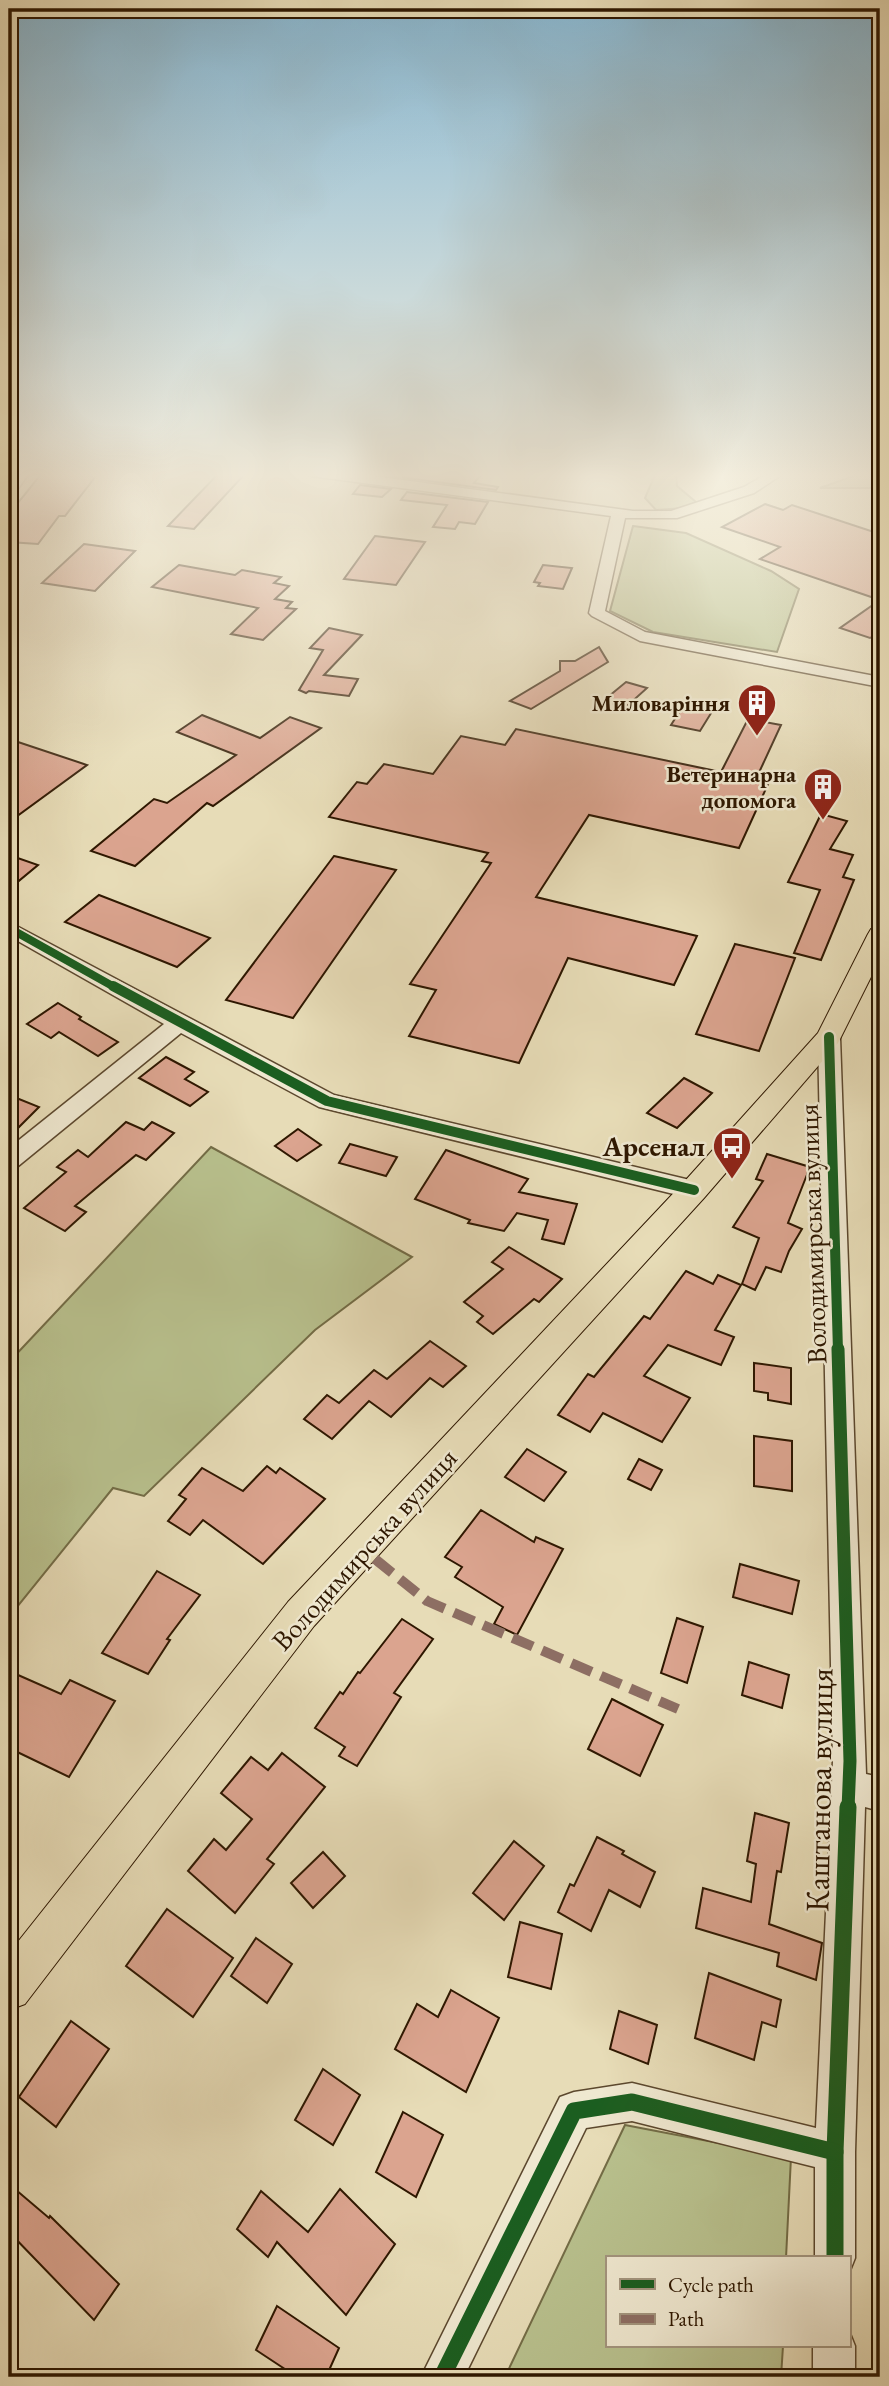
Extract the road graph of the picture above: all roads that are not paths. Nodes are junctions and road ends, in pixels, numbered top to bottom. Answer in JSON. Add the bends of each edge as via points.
{"nodes":[{"id":1,"x":604,"y":583,"type":"edge"},
{"id":2,"x":880,"y":682,"type":"edge"},
{"id":3,"x":9,"y":928,"type":"edge"},
{"id":4,"x":880,"y":934,"type":"edge"},
{"id":5,"x":178,"y":1023,"type":"junction"},
{"id":6,"x":829,"y":1037,"type":"junction"},
{"id":7,"x":9,"y":1161,"type":"edge"},
{"id":8,"x":694,"y":1190,"type":"junction"},
{"id":9,"x":841,"y":1429,"type":"joint"},
{"id":10,"x":865,"y":1790,"type":"edge"},
{"id":11,"x":9,"y":1988,"type":"edge"},
{"id":12,"x":835,"y":2152,"type":"junction"},
{"id":13,"x":835,"y":2256,"type":"edge"},
{"id":14,"x":834,"y":2348,"type":"edge"},
{"id":15,"x":442,"y":2377,"type":"edge"},
{"id":16,"x":834,"y":2377,"type":"edge"}],
"edges":[{"from":1,"to":2,"type":"street","via":[[597,613],[640,636]]},
{"from":3,"to":5,"type":"street"},
{"from":4,"to":6,"type":"main road","name":"Володимирська вулиця"},
{"from":5,"to":7,"type":"street"},
{"from":5,"to":8,"type":"street","via":[[327,1101]]},
{"from":6,"to":8,"type":"main road","name":"Володимирська вулиця"},
{"from":6,"to":9,"type":"street","name":"Володимирська вулиця"},
{"from":8,"to":11,"type":"main road","name":"Володимирська вулиця","via":[[300,1614]]},
{"from":9,"to":10,"type":"street","name":"Каштанова вулиця"},
{"from":10,"to":12,"type":"street","name":"Каштанова вулиця"},
{"from":12,"to":13,"type":"street","name":"Каштанова вулиця"},
{"from":12,"to":15,"type":"street","via":[[632,2102],[574,2110]]},
{"from":14,"to":16,"type":"street"}]}
